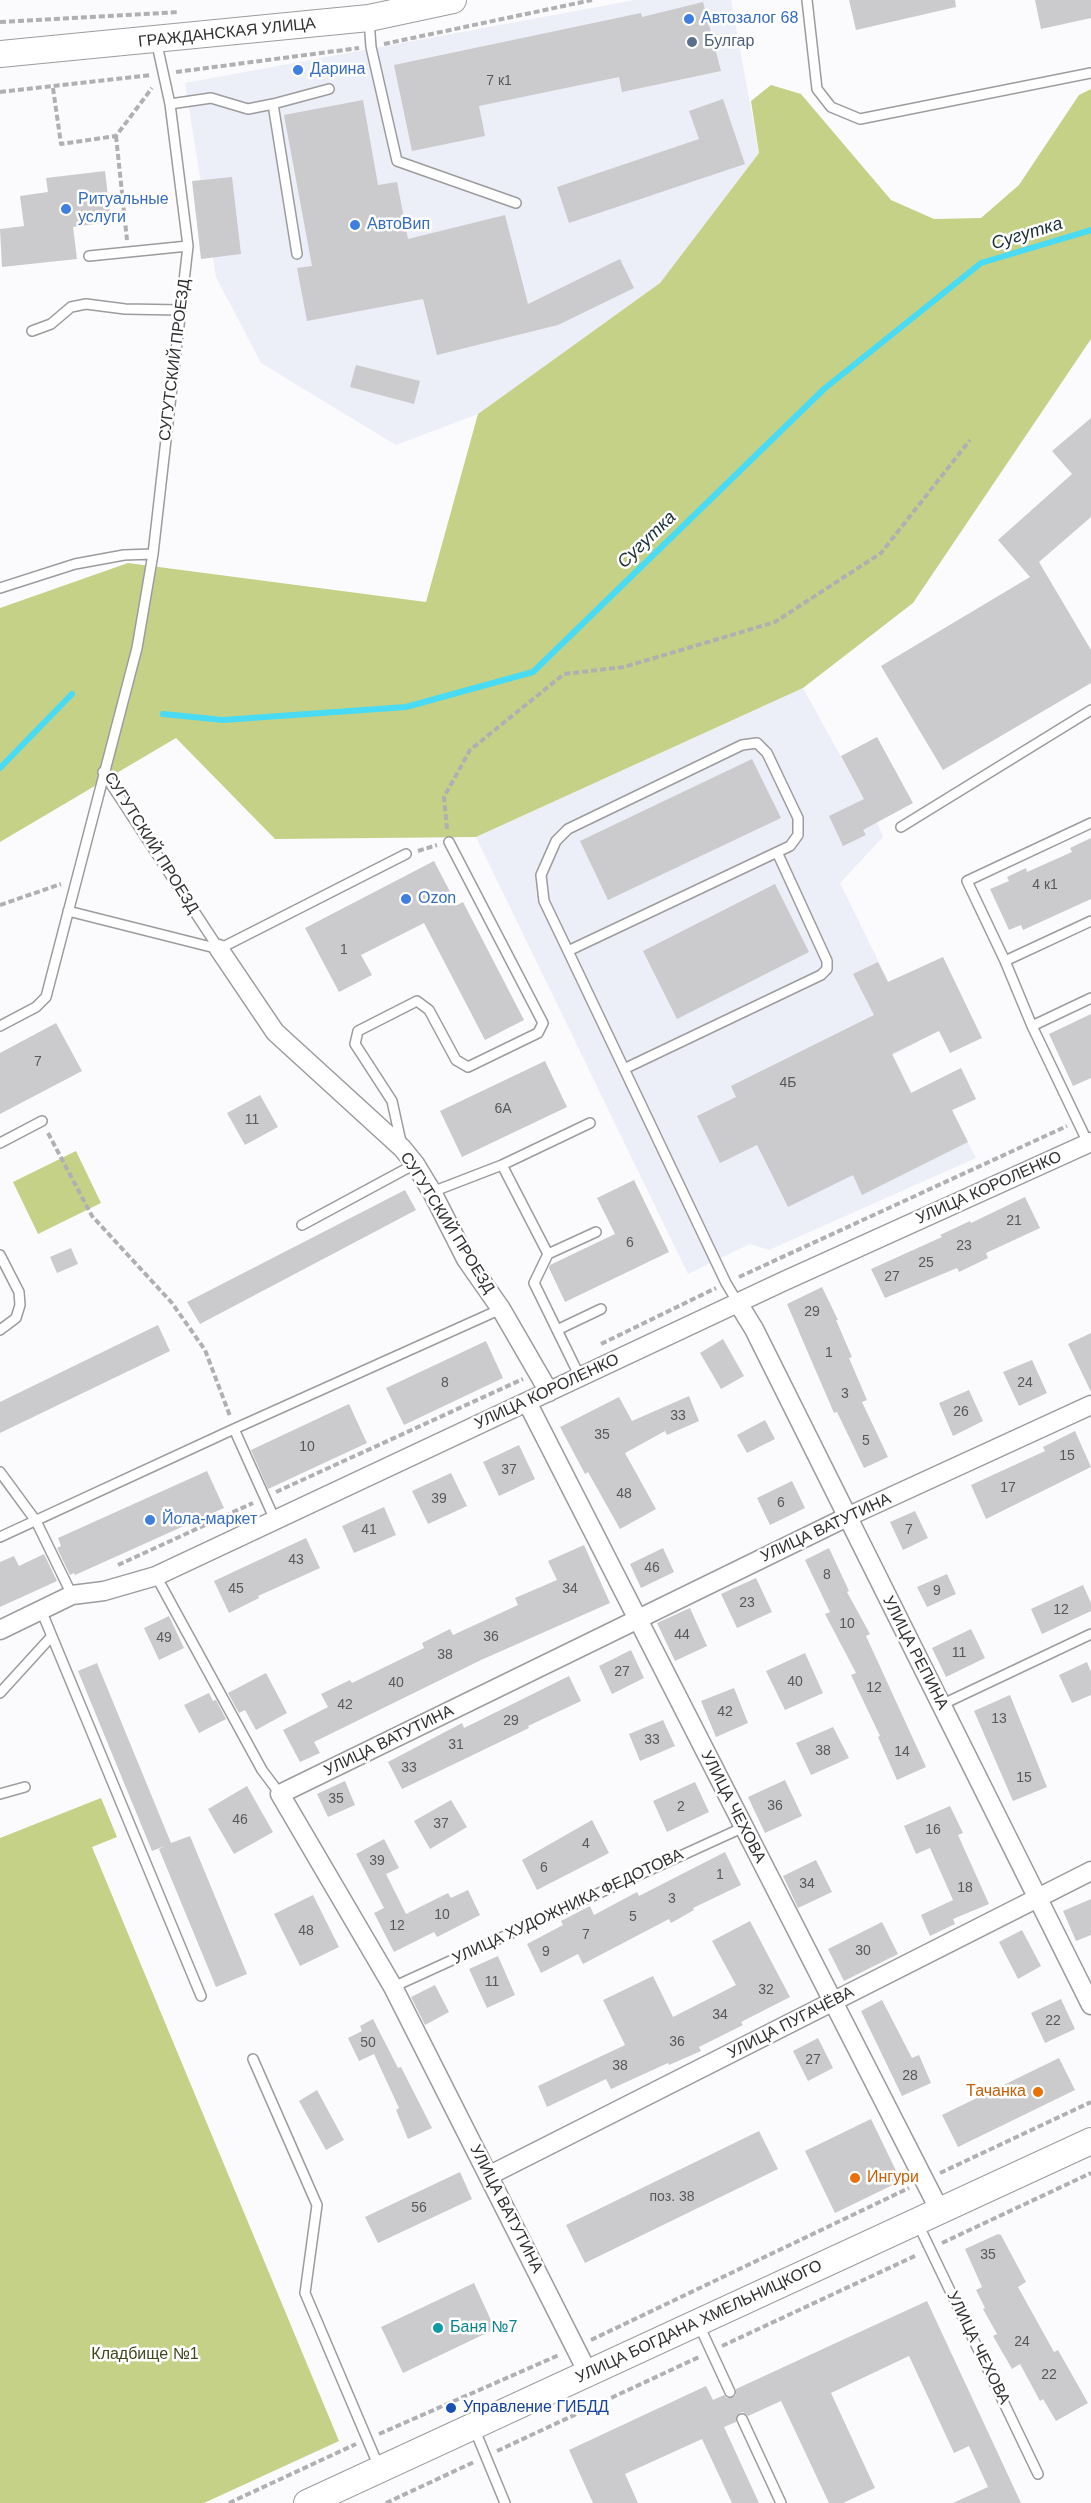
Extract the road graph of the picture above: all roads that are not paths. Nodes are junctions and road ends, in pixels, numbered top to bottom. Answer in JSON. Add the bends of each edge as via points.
{"nodes":[{"id":1,"x":453,"y":0,"type":"edge"},
{"id":2,"x":807,"y":0,"type":"edge"},
{"id":3,"x":406,"y":5,"type":"edge"},
{"id":4,"x":369,"y":18,"type":"junction"},
{"id":5,"x":156,"y":40,"type":"junction"},
{"id":6,"x":0,"y":54,"type":"edge"},
{"id":7,"x":1091,"y":74,"type":"edge"},
{"id":8,"x":329,"y":89,"type":"dead end"},
{"id":9,"x":170,"y":104,"type":"junction"},
{"id":10,"x":273,"y":104,"type":"junction"},
{"id":11,"x":516,"y":203,"type":"dead end"},
{"id":12,"x":188,"y":246,"type":"junction"},
{"id":13,"x":297,"y":254,"type":"dead end"},
{"id":14,"x":89,"y":256,"type":"dead end"},
{"id":15,"x":181,"y":310,"type":"junction"},
{"id":16,"x":32,"y":331,"type":"dead end"},
{"id":17,"x":153,"y":554,"type":"junction"},
{"id":18,"x":0,"y":588,"type":"edge"},
{"id":19,"x":1091,"y":710,"type":"edge"},
{"id":20,"x":103,"y":772,"type":"junction"},
{"id":21,"x":1091,"y":824,"type":"edge"},
{"id":22,"x":901,"y":827,"type":"dead end"},
{"id":23,"x":449,"y":842,"type":"road end"},
{"id":24,"x":777,"y":852,"type":"junction"},
{"id":25,"x":406,"y":854,"type":"road end"},
{"id":26,"x":68,"y":911,"type":"junction"},
{"id":27,"x":1091,"y":921,"type":"edge"},
{"id":28,"x":219,"y":950,"type":"junction"},
{"id":29,"x":567,"y":951,"type":"junction"},
{"id":30,"x":1005,"y":961,"type":"junction"},
{"id":31,"x":1091,"y":998,"type":"edge"},
{"id":32,"x":0,"y":1026,"type":"edge"},
{"id":33,"x":1032,"y":1026,"type":"junction"},
{"id":34,"x":624,"y":1069,"type":"junction"},
{"id":35,"x":42,"y":1121,"type":"road end"},
{"id":36,"x":590,"y":1123,"type":"dead end"},
{"id":37,"x":1089,"y":1142,"type":"edge"},
{"id":38,"x":0,"y":1143,"type":"edge"},
{"id":39,"x":402,"y":1148,"type":"junction"},
{"id":40,"x":415,"y":1164,"type":"junction"},
{"id":41,"x":502,"y":1165,"type":"junction"},
{"id":42,"x":432,"y":1192,"type":"junction"},
{"id":43,"x":302,"y":1225,"type":"dead end"},
{"id":44,"x":596,"y":1232,"type":"dead end"},
{"id":45,"x":548,"y":1254,"type":"junction"},
{"id":46,"x":0,"y":1255,"type":"edge"},
{"id":47,"x":738,"y":1303,"type":"junction"},
{"id":48,"x":601,"y":1309,"type":"dead end"},
{"id":49,"x":501,"y":1310,"type":"junction"},
{"id":50,"x":0,"y":1330,"type":"edge"},
{"id":51,"x":557,"y":1330,"type":"junction"},
{"id":52,"x":580,"y":1377,"type":"junction"},
{"id":53,"x":549,"y":1392,"type":"junction"},
{"id":54,"x":527,"y":1402,"type":"junction"},
{"id":55,"x":1091,"y":1405,"type":"edge"},
{"id":56,"x":234,"y":1429,"type":"junction"},
{"id":57,"x":0,"y":1472,"type":"edge"},
{"id":58,"x":847,"y":1517,"type":"junction"},
{"id":59,"x":275,"y":1520,"type":"junction"},
{"id":60,"x":36,"y":1521,"type":"junction"},
{"id":61,"x":0,"y":1538,"type":"edge"},
{"id":62,"x":156,"y":1576,"type":"junction"},
{"id":63,"x":72,"y":1595,"type":"junction"},
{"id":64,"x":41,"y":1610,"type":"junction"},
{"id":65,"x":637,"y":1618,"type":"junction"},
{"id":66,"x":0,"y":1630,"type":"edge"},
{"id":67,"x":1091,"y":1634,"type":"edge"},
{"id":68,"x":51,"y":1637,"type":"junction"},
{"id":69,"x":0,"y":1693,"type":"edge"},
{"id":70,"x":941,"y":1705,"type":"junction"},
{"id":71,"x":25,"y":1787,"type":"dead end"},
{"id":72,"x":0,"y":1794,"type":"edge"},
{"id":73,"x":280,"y":1794,"type":"junction"},
{"id":74,"x":744,"y":1827,"type":"junction"},
{"id":75,"x":1091,"y":1871,"type":"edge"},
{"id":76,"x":1037,"y":1897,"type":"junction"},
{"id":77,"x":393,"y":1987,"type":"junction"},
{"id":78,"x":201,"y":1996,"type":"dead end"},
{"id":79,"x":833,"y":2002,"type":"junction"},
{"id":80,"x":1091,"y":2005,"type":"edge"},
{"id":81,"x":253,"y":2059,"type":"dead end"},
{"id":82,"x":1091,"y":2141,"type":"edge"},
{"id":83,"x":490,"y":2175,"type":"junction"},
{"id":84,"x":940,"y":2211,"type":"junction"},
{"id":85,"x":917,"y":2222,"type":"junction"},
{"id":86,"x":698,"y":2323,"type":"junction"},
{"id":87,"x":588,"y":2373,"type":"junction"},
{"id":88,"x":730,"y":2392,"type":"dead end"},
{"id":89,"x":742,"y":2419,"type":"dead end"},
{"id":90,"x":473,"y":2426,"type":"junction"},
{"id":91,"x":380,"y":2469,"type":"junction"},
{"id":92,"x":1038,"y":2474,"type":"dead end"},
{"id":93,"x":342,"y":2496,"type":"edge"},
{"id":94,"x":307,"y":2503,"type":"edge"},
{"id":95,"x":505,"y":2503,"type":"edge"},
{"id":96,"x":781,"y":2503,"type":"edge"}],
"edges":[{"from":1,"to":3,"type":"main road","name":"ГРАЖДАНСКАЯ УЛИЦА"},
{"from":2,"to":7,"type":"lane","via":[[817,88],[831,107],[860,119]]},
{"from":3,"to":4,"type":"main road","name":"ГРАЖДАНСКАЯ УЛИЦА"},
{"from":4,"to":5,"type":"main road","name":"ГРАЖДАНСКАЯ УЛИЦА"},
{"from":4,"to":11,"type":"lane","via":[[371,46],[397,161]]},
{"from":5,"to":6,"type":"main road","name":"ГРАЖДАНСКАЯ УЛИЦА"},
{"from":5,"to":9,"type":"lane","name":"СУГУТСКИЙ ПРОЕЗД"},
{"from":8,"to":10,"type":"lane"},
{"from":9,"to":10,"type":"lane","via":[[212,98],[248,108]]},
{"from":9,"to":12,"type":"lane","name":"СУГУТСКИЙ ПРОЕЗД"},
{"from":10,"to":13,"type":"lane"},
{"from":12,"to":14,"type":"lane"},
{"from":12,"to":15,"type":"lane","name":"СУГУТСКИЙ ПРОЕЗД"},
{"from":15,"to":16,"type":"lane","via":[[126,309],[86,303]]},
{"from":15,"to":17,"type":"lane","name":"СУГУТСКИЙ ПРОЕЗД"},
{"from":17,"to":18,"type":"lane","via":[[75,564]]},
{"from":17,"to":20,"type":"lane","name":"СУГУТСКИЙ ПРОЕЗД","via":[[137,648]]},
{"from":19,"to":22,"type":"lane"},
{"from":20,"to":26,"type":"lane"},
{"from":20,"to":28,"type":"lane","name":"СУГУТСКИЙ ПРОЕЗД"},
{"from":21,"to":30,"type":"lane","via":[[968,881]]},
{"from":23,"to":39,"type":"lane","via":[[543,1023],[538,1034],[468,1067],[456,1060],[429,1010],[417,1001],[358,1031],[355,1044],[392,1101]]},
{"from":24,"to":29,"type":"lane"},
{"from":24,"to":29,"type":"lane","via":[[790,846],[798,835],[798,818],[767,753],[756,743],[742,746],[568,829],[556,841],[541,875],[544,901]]},
{"from":24,"to":34,"type":"lane","via":[[827,969]]},
{"from":25,"to":28,"type":"lane"},
{"from":26,"to":28,"type":"lane"},
{"from":26,"to":32,"type":"lane","via":[[46,997],[36,1007]]},
{"from":27,"to":30,"type":"lane"},
{"from":28,"to":39,"type":"street","name":"СУГУТСКИЙ ПРОЕЗД","via":[[275,1032]]},
{"from":29,"to":34,"type":"lane"},
{"from":30,"to":33,"type":"lane"},
{"from":31,"to":33,"type":"lane"},
{"from":33,"to":37,"type":"lane"},
{"from":34,"to":47,"type":"lane"},
{"from":35,"to":38,"type":"lane"},
{"from":36,"to":41,"type":"lane"},
{"from":37,"to":47,"type":"street","name":"УЛИЦА КОРОЛЕНКО"},
{"from":39,"to":40,"type":"street","name":"СУГУТСКИЙ ПРОЕЗД"},
{"from":40,"to":42,"type":"street","name":"СУГУТСКИЙ ПРОЕЗД"},
{"from":40,"to":43,"type":"lane"},
{"from":41,"to":42,"type":"lane"},
{"from":41,"to":45,"type":"lane"},
{"from":42,"to":49,"type":"street","name":"СУГУТСКИЙ ПРОЕЗД","via":[[466,1259]]},
{"from":44,"to":45,"type":"lane"},
{"from":45,"to":51,"type":"lane","via":[[534,1283]]},
{"from":46,"to":50,"type":"lane","via":[[19,1292],[20,1305],[16,1318]]},
{"from":47,"to":52,"type":"street","name":"УЛИЦА КОРОЛЕНКО"},
{"from":47,"to":58,"type":"street","name":"УЛИЦА РЕПИНА"},
{"from":48,"to":51,"type":"lane"},
{"from":49,"to":53,"type":"street","name":"СУГУТСКИЙ ПРОЕЗД"},
{"from":49,"to":56,"type":"lane"},
{"from":51,"to":52,"type":"lane"},
{"from":52,"to":53,"type":"street","name":"УЛИЦА КОРОЛЕНКО"},
{"from":53,"to":54,"type":"street","name":"УЛИЦА КОРОЛЕНКО"},
{"from":54,"to":59,"type":"street","name":"УЛИЦА КОРОЛЕНКО"},
{"from":54,"to":65,"type":"street","name":"УЛИЦА ЧЕХОВА"},
{"from":55,"to":58,"type":"street","name":"УЛИЦА ВАТУТИНА"},
{"from":56,"to":59,"type":"lane"},
{"from":56,"to":60,"type":"lane"},
{"from":57,"to":60,"type":"lane"},
{"from":58,"to":65,"type":"street","name":"УЛИЦА ВАТУТИНА"},
{"from":58,"to":70,"type":"street","name":"УЛИЦА РЕПИНА"},
{"from":59,"to":62,"type":"street","name":"УЛИЦА КОРОЛЕНКО"},
{"from":60,"to":61,"type":"lane"},
{"from":60,"to":63,"type":"lane"},
{"from":62,"to":63,"type":"street","name":"УЛИЦА КОРОЛЕНКО","via":[[104,1591]]},
{"from":62,"to":73,"type":"lane","via":[[262,1770]]},
{"from":63,"to":64,"type":"street","name":"УЛИЦА КОРОЛЕНКО"},
{"from":64,"to":66,"type":"street","name":"УЛИЦА КОРОЛЕНКО"},
{"from":64,"to":68,"type":"lane"},
{"from":65,"to":73,"type":"street","name":"УЛИЦА ВАТУТИНА"},
{"from":65,"to":74,"type":"street","name":"УЛИЦА ЧЕХОВА"},
{"from":67,"to":70,"type":"lane"},
{"from":68,"to":69,"type":"lane"},
{"from":68,"to":78,"type":"lane"},
{"from":70,"to":76,"type":"street","name":"УЛИЦА РЕПИНА"},
{"from":71,"to":72,"type":"lane"},
{"from":73,"to":77,"type":"street","name":"УЛИЦА ВАТУТИНА"},
{"from":74,"to":77,"type":"lane","name":"УЛИЦА ХУДОЖНИКА ФЕДОТОВА"},
{"from":74,"to":79,"type":"street","name":"УЛИЦА ЧЕХОВА"},
{"from":75,"to":76,"type":"street","name":"УЛИЦА ПУГАЧЁВА"},
{"from":76,"to":79,"type":"street","name":"УЛИЦА ПУГАЧЁВА"},
{"from":76,"to":80,"type":"street","name":"УЛИЦА РЕПИНА"},
{"from":77,"to":83,"type":"street","name":"УЛИЦА ВАТУТИНА"},
{"from":79,"to":83,"type":"street","name":"УЛИЦА ПУГАЧЁВА"},
{"from":79,"to":84,"type":"street","name":"УЛИЦА ЧЕХОВА"},
{"from":81,"to":91,"type":"lane","via":[[317,2205],[305,2293]]},
{"from":82,"to":84,"type":"main road","name":"УЛИЦА БОГДАНА ХМЕЛЬНИЦКОГО"},
{"from":83,"to":87,"type":"street","name":"УЛИЦА ВАТУТИНА"},
{"from":84,"to":85,"type":"main road","name":"УЛИЦА БОГДАНА ХМЕЛЬНИЦКОГО"},
{"from":85,"to":86,"type":"main road","name":"УЛИЦА БОГДАНА ХМЕЛЬНИЦКОГО"},
{"from":85,"to":92,"type":"lane","name":"УЛИЦА ЧЕХОВА"},
{"from":86,"to":87,"type":"main road","name":"УЛИЦА БОГДАНА ХМЕЛЬНИЦКОГО"},
{"from":86,"to":88,"type":"lane"},
{"from":87,"to":90,"type":"main road","name":"УЛИЦА БОГДАНА ХМЕЛЬНИЦКОГО"},
{"from":89,"to":96,"type":"lane"},
{"from":90,"to":91,"type":"main road","name":"УЛИЦА БОГДАНА ХМЕЛЬНИЦКОГО"},
{"from":90,"to":95,"type":"lane"},
{"from":91,"to":93,"type":"main road","name":"УЛИЦА БОГДАНА ХМЕЛЬНИЦКОГО"},
{"from":93,"to":94,"type":"main road","name":"УЛИЦА БОГДАНА ХМЕЛЬНИЦКОГО"}]}
